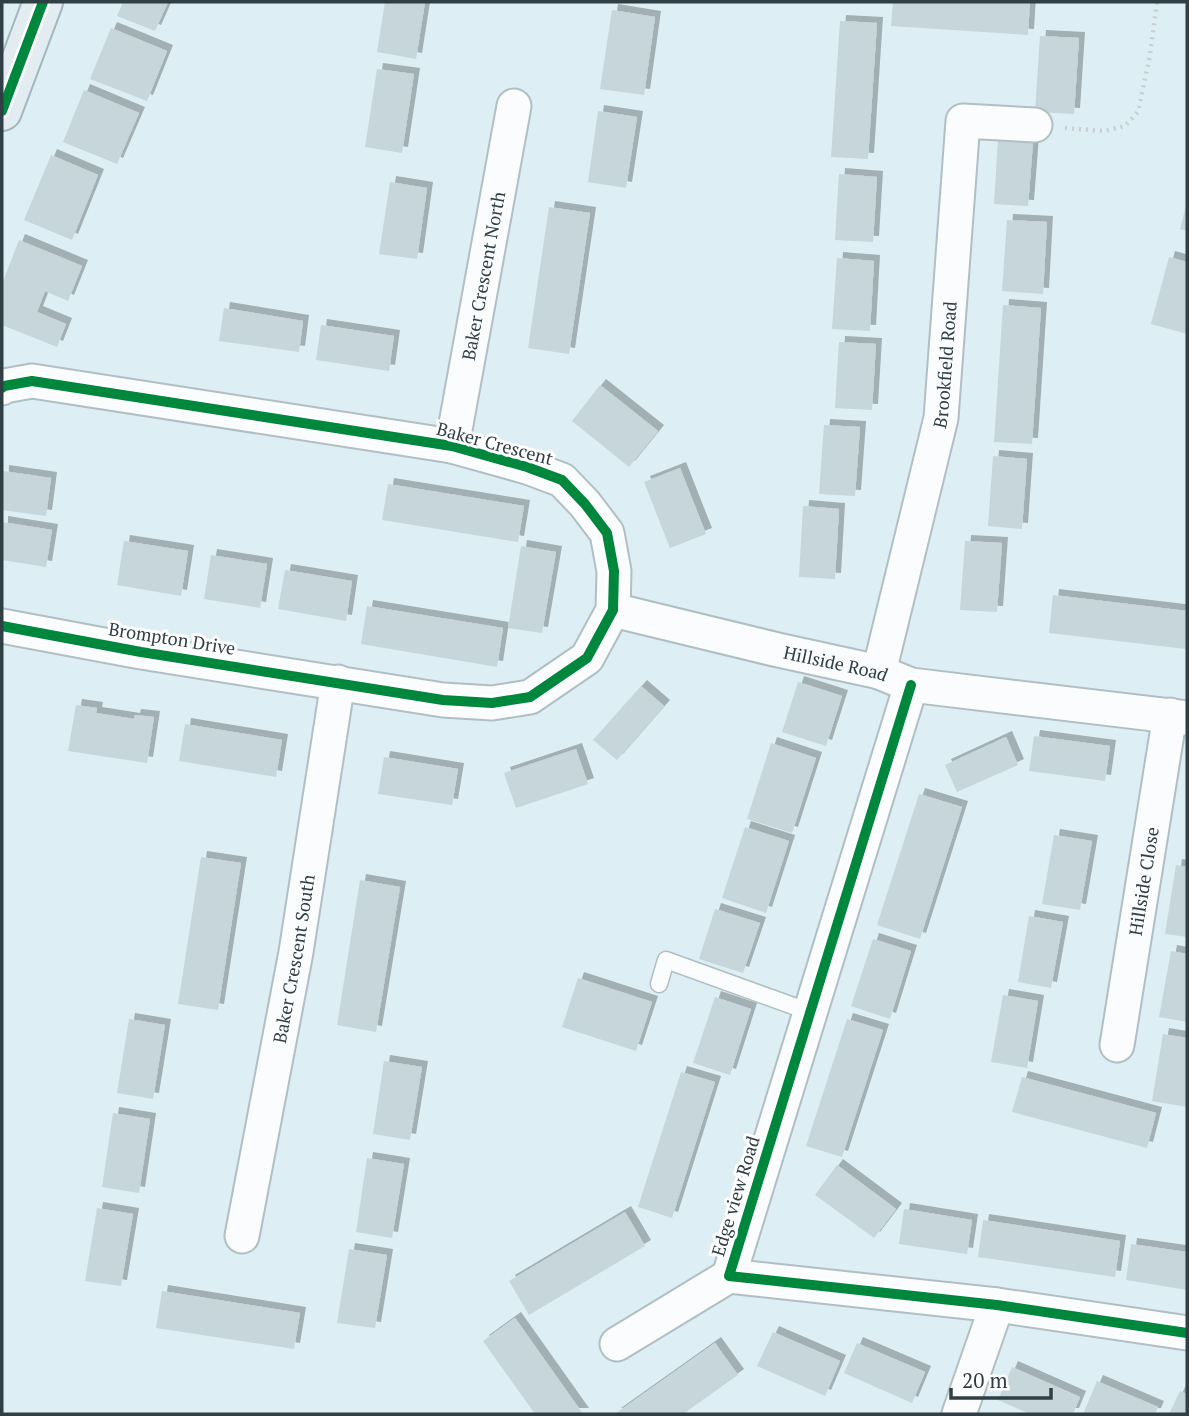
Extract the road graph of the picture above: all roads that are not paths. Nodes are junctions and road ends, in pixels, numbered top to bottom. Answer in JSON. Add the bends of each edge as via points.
{"nodes":[{"id":1,"x":43,"y":2,"type":"edge"},
{"id":2,"x":514,"y":106,"type":"dead end"},
{"id":3,"x":2,"y":111,"type":"edge"},
{"id":4,"x":1035,"y":125,"type":"road end"},
{"id":5,"x":2,"y":388,"type":"edge"},
{"id":6,"x":452,"y":446,"type":"junction"},
{"id":7,"x":613,"y":610,"type":"junction"},
{"id":8,"x":2,"y":626,"type":"edge"},
{"id":9,"x":879,"y":672,"type":"junction"},
{"id":10,"x":338,"y":682,"type":"junction"},
{"id":11,"x":911,"y":685,"type":"junction"},
{"id":12,"x":1178,"y":716,"type":"edge"},
{"id":13,"x":659,"y":984,"type":"dead end"},
{"id":14,"x":810,"y":1012,"type":"junction"},
{"id":15,"x":1117,"y":1045,"type":"dead end"},
{"id":16,"x":242,"y":1236,"type":"dead end"},
{"id":17,"x":729,"y":1276,"type":"junction"},
{"id":18,"x":997,"y":1305,"type":"junction"},
{"id":19,"x":1187,"y":1333,"type":"edge"},
{"id":20,"x":617,"y":1344,"type":"dead end"},
{"id":21,"x":959,"y":1414,"type":"edge"}],
"edges":[{"from":1,"to":3,"type":"main road"},
{"from":2,"to":6,"type":"street","name":"Baker Crescent North"},
{"from":4,"to":9,"type":"street","name":"Brookfield Road","via":[[963,121],[941,418]]},
{"from":5,"to":6,"type":"street","name":"Baker Crescent","via":[[32,382]]},
{"from":6,"to":7,"type":"street","name":"Baker Crescent","via":[[562,480],[585,503],[607,533],[614,571]]},
{"from":7,"to":9,"type":"street","name":"Hillside Road"},
{"from":7,"to":10,"type":"street","name":"Baker Crescent","via":[[587,658],[530,697],[492,704]]},
{"from":8,"to":10,"type":"street","name":"Brompton Drive"},
{"from":9,"to":11,"type":"street","name":"Hillside Road"},
{"from":10,"to":16,"type":"street","name":"Baker Crescent South","via":[[296,952]]},
{"from":11,"to":12,"type":"street","name":"Hillside Road"},
{"from":11,"to":14,"type":"street","name":"Edge view Road"},
{"from":12,"to":15,"type":"street","name":"Hillside Close"},
{"from":13,"to":14,"type":"lane","via":[[666,960]]},
{"from":14,"to":17,"type":"street","name":"Edge view Road"},
{"from":17,"to":18,"type":"street","name":"Edge view Road"},
{"from":17,"to":20,"type":"street"},
{"from":18,"to":19,"type":"street","name":"Edge view Road"},
{"from":18,"to":21,"type":"street"}]}
